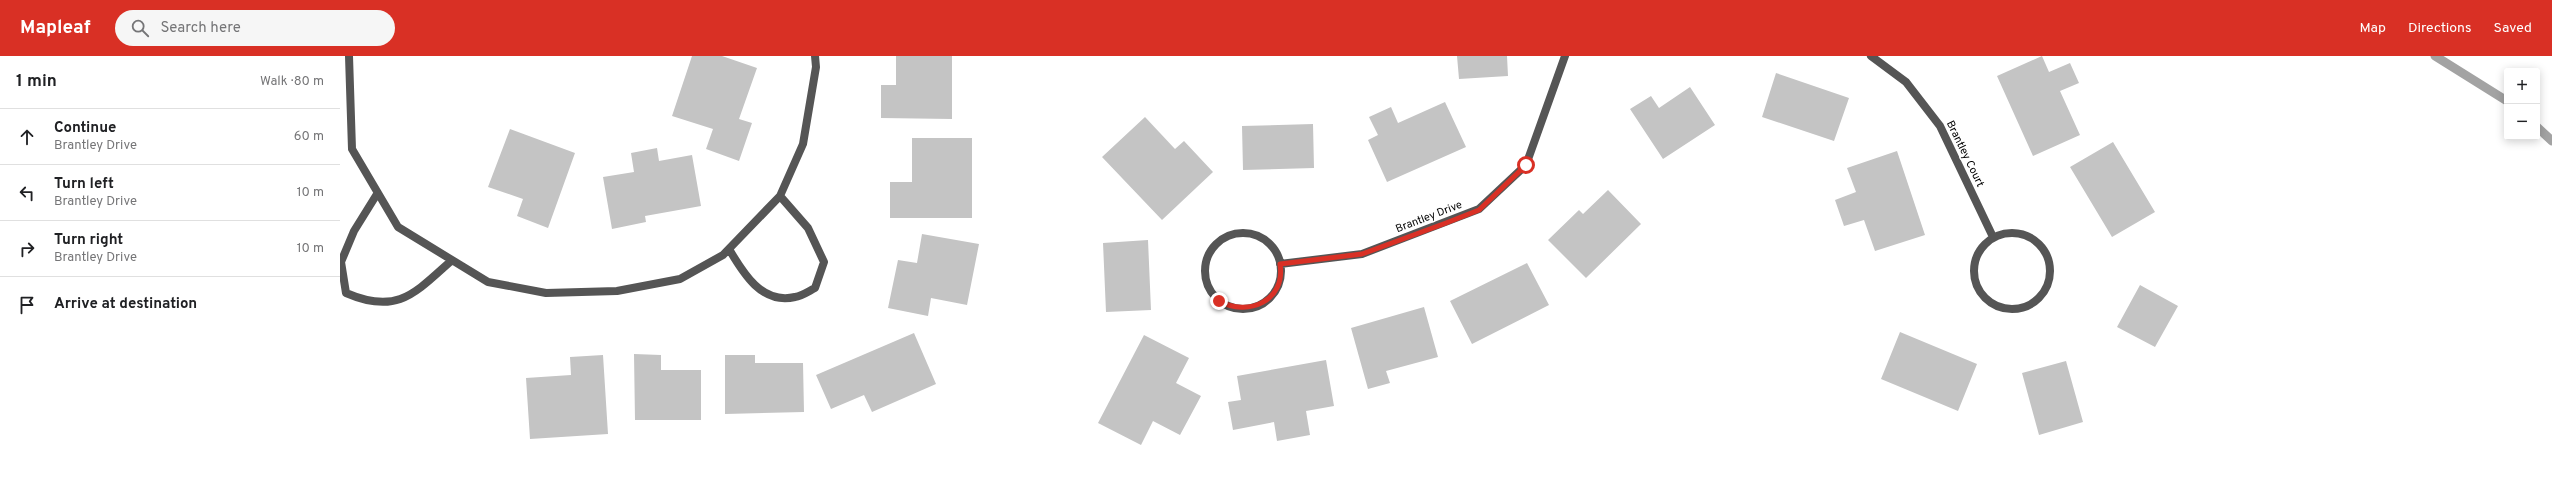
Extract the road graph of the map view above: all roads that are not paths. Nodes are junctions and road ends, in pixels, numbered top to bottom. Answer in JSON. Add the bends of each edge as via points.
{"nodes":[{"id":1,"x":349,"y":56,"type":"edge"},
{"id":2,"x":815,"y":56,"type":"edge"},
{"id":3,"x":1565,"y":56,"type":"edge"},
{"id":4,"x":1872,"y":56,"type":"edge"},
{"id":5,"x":377,"y":194,"type":"junction"},
{"id":6,"x":780,"y":196,"type":"junction"},
{"id":7,"x":1993,"y":238,"type":"junction"},
{"id":8,"x":729,"y":249,"type":"junction"},
{"id":9,"x":451,"y":261,"type":"junction"},
{"id":10,"x":1280,"y":264,"type":"junction"}],
"edges":[{"from":1,"to":5,"type":"street","via":[[352,149]]},
{"from":2,"to":6,"type":"street","via":[[816,67],[803,144]]},
{"from":3,"to":10,"type":"street","name":"Brantley Drive","via":[[1526,165],[1479,210],[1362,254]]},
{"from":4,"to":7,"type":"street","name":"Brantley Court","via":[[1906,82],[1940,126]]},
{"from":5,"to":9,"type":"street","via":[[398,227]]},
{"from":5,"to":9,"type":"street","via":[[354,231],[341,262],[346,294],[365,302],[384,304],[416,292]]},
{"from":6,"to":8,"type":"street"},
{"from":6,"to":8,"type":"street","via":[[808,228],[824,262],[815,288],[795,297],[776,297],[752,285]]},
{"from":7,"to":7,"type":"street","via":[[1983,245],[1975,261],[1974,278],[1977,287],[1988,300],[2006,308],[2027,305],[2037,299],[2048,280],[2050,270],[2043,249],[2035,241],[2015,233]]},
{"from":8,"to":9,"type":"street","via":[[680,279],[617,291],[539,292],[488,282]]},
{"from":10,"to":10,"type":"street","via":[[1274,249],[1267,241],[1257,236],[1238,233],[1214,245],[1206,261],[1205,278],[1208,287],[1219,301],[1237,308],[1248,308],[1268,300],[1275,291],[1280,281]]}]}
